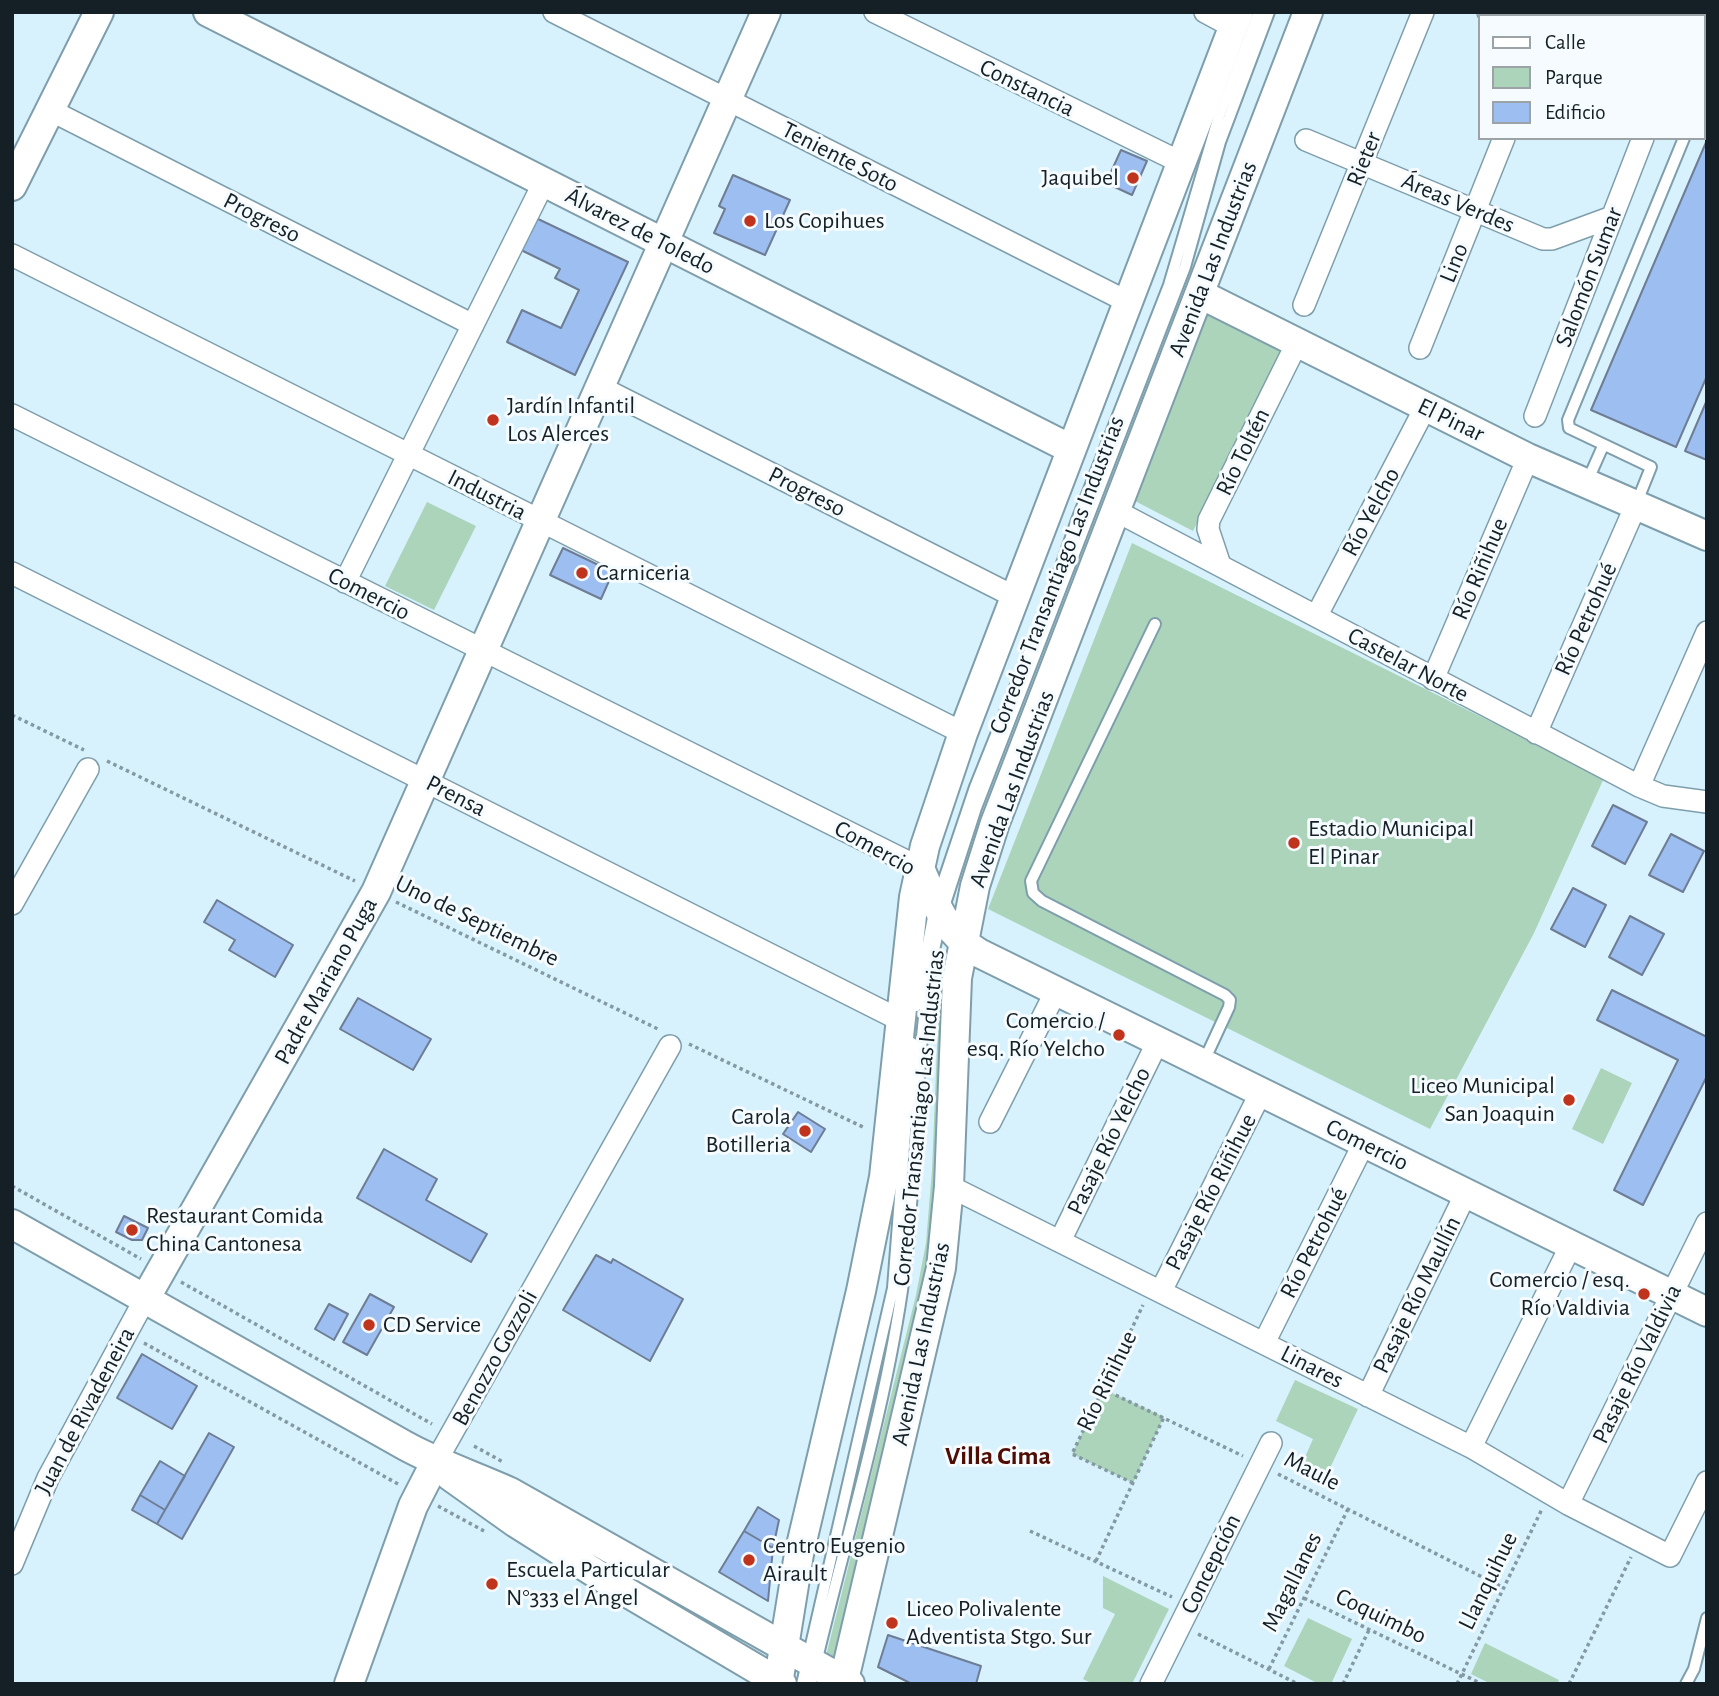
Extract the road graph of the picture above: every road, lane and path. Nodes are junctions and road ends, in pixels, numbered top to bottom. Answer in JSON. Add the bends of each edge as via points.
{"nodes":[{"id":1,"x":99,"y":12,"type":"edge"},
{"id":2,"x":208,"y":12,"type":"edge"},
{"id":3,"x":554,"y":12,"type":"edge"},
{"id":4,"x":766,"y":12,"type":"edge"},
{"id":5,"x":875,"y":12,"type":"edge"},
{"id":6,"x":1205,"y":12,"type":"edge"},
{"id":7,"x":1259,"y":12,"type":"edge"},
{"id":8,"x":1269,"y":12,"type":"edge"},
{"id":9,"x":1308,"y":12,"type":"edge"},
{"id":10,"x":1423,"y":12,"type":"edge"},
{"id":11,"x":1236,"y":20,"type":"edge"},
{"id":12,"x":728,"y":100,"type":"junction"},
{"id":13,"x":50,"y":110,"type":"junction"},
{"id":14,"x":1306,"y":140,"type":"dead end"},
{"id":15,"x":1503,"y":140,"type":"edge"},
{"id":16,"x":1642,"y":140,"type":"edge"},
{"id":17,"x":1683,"y":140,"type":"edge"},
{"id":18,"x":1180,"y":162,"type":"junction"},
{"id":19,"x":1362,"y":163,"type":"junction"},
{"id":20,"x":544,"y":183,"type":"junction"},
{"id":21,"x":12,"y":186,"type":"edge"},
{"id":22,"x":1475,"y":210,"type":"junction"},
{"id":23,"x":1612,"y":218,"type":"junction"},
{"id":24,"x":664,"y":243,"type":"junction"},
{"id":25,"x":12,"y":255,"type":"edge"},
{"id":26,"x":1199,"y":294,"type":"junction"},
{"id":27,"x":1126,"y":301,"type":"junction"},
{"id":28,"x":1304,"y":305,"type":"dead end"},
{"id":29,"x":473,"y":325,"type":"junction"},
{"id":30,"x":1297,"y":343,"type":"junction"},
{"id":31,"x":1420,"y":348,"type":"dead end"},
{"id":32,"x":600,"y":387,"type":"junction"},
{"id":33,"x":1425,"y":408,"type":"junction"},
{"id":34,"x":12,"y":415,"type":"edge"},
{"id":35,"x":1535,"y":416,"type":"dead end"},
{"id":36,"x":1603,"y":446,"type":"junction"},
{"id":37,"x":1072,"y":449,"type":"junction"},
{"id":38,"x":408,"y":455,"type":"junction"},
{"id":39,"x":1528,"y":458,"type":"junction"},
{"id":40,"x":1586,"y":483,"type":"junction"},
{"id":41,"x":1636,"y":505,"type":"junction"},
{"id":42,"x":1116,"y":511,"type":"junction"},
{"id":43,"x":541,"y":522,"type":"junction"},
{"id":44,"x":1707,"y":536,"type":"edge"},
{"id":45,"x":1220,"y":565,"type":"junction"},
{"id":46,"x":12,"y":573,"type":"edge"},
{"id":47,"x":345,"y":582,"type":"junction"},
{"id":48,"x":1015,"y":597,"type":"junction"},
{"id":49,"x":1317,"y":615,"type":"junction"},
{"id":50,"x":1156,"y":624,"type":"dead end"},
{"id":51,"x":1707,"y":632,"type":"edge"},
{"id":52,"x":483,"y":652,"type":"junction"},
{"id":53,"x":1433,"y":679,"type":"junction"},
{"id":54,"x":12,"y":715,"type":"edge"},
{"id":55,"x":963,"y":733,"type":"junction"},
{"id":56,"x":1536,"y":733,"type":"junction"},
{"id":57,"x":89,"y":769,"type":"dead end"},
{"id":58,"x":426,"y":781,"type":"junction"},
{"id":59,"x":1639,"y":786,"type":"junction"},
{"id":60,"x":1707,"y":802,"type":"edge"},
{"id":61,"x":920,"y":868,"type":"junction"},
{"id":62,"x":376,"y":892,"type":"junction"},
{"id":63,"x":12,"y":904,"type":"edge"},
{"id":64,"x":938,"y":911,"type":"junction"},
{"id":65,"x":963,"y":944,"type":"junction"},
{"id":66,"x":1056,"y":991,"type":"junction"},
{"id":67,"x":901,"y":1020,"type":"junction"},
{"id":68,"x":673,"y":1040,"type":"junction"},
{"id":69,"x":1158,"y":1041,"type":"junction"},
{"id":70,"x":1203,"y":1064,"type":"junction"},
{"id":71,"x":1261,"y":1092,"type":"junction"},
{"id":72,"x":990,"y":1122,"type":"dead end"},
{"id":73,"x":889,"y":1140,"type":"junction"},
{"id":74,"x":1364,"y":1143,"type":"junction"},
{"id":75,"x":12,"y":1185,"type":"edge"},
{"id":76,"x":949,"y":1186,"type":"junction"},
{"id":77,"x":1466,"y":1193,"type":"junction"},
{"id":78,"x":1707,"y":1223,"type":"edge"},
{"id":79,"x":12,"y":1224,"type":"edge"},
{"id":80,"x":1060,"y":1241,"type":"junction"},
{"id":81,"x":1571,"y":1245,"type":"junction"},
{"id":82,"x":161,"y":1270,"type":"junction"},
{"id":83,"x":1161,"y":1291,"type":"junction"},
{"id":84,"x":1672,"y":1295,"type":"junction"},
{"id":85,"x":145,"y":1299,"type":"junction"},
{"id":86,"x":1707,"y":1312,"type":"edge"},
{"id":87,"x":126,"y":1333,"type":"junction"},
{"id":88,"x":1264,"y":1343,"type":"junction"},
{"id":89,"x":1103,"y":1388,"type":"junction"},
{"id":90,"x":1368,"y":1396,"type":"junction"},
{"id":91,"x":1164,"y":1417,"type":"junction"},
{"id":92,"x":432,"y":1424,"type":"dead end"},
{"id":93,"x":1271,"y":1443,"type":"dead end"},
{"id":94,"x":1471,"y":1447,"type":"junction"},
{"id":95,"x":435,"y":1462,"type":"junction"},
{"id":96,"x":1260,"y":1464,"type":"junction"},
{"id":97,"x":1707,"y":1482,"type":"edge"},
{"id":98,"x":1133,"y":1483,"type":"junction"},
{"id":99,"x":397,"y":1484,"type":"dead end"},
{"id":100,"x":1559,"y":1499,"type":"junction"},
{"id":101,"x":1348,"y":1509,"type":"junction"},
{"id":102,"x":1030,"y":1531,"type":"dead end"},
{"id":103,"x":1639,"y":1541,"type":"junction"},
{"id":104,"x":1096,"y":1561,"type":"junction"},
{"id":105,"x":12,"y":1564,"type":"edge"},
{"id":106,"x":1504,"y":1588,"type":"junction"},
{"id":107,"x":1304,"y":1598,"type":"junction"},
{"id":108,"x":1185,"y":1616,"type":"junction"},
{"id":109,"x":1707,"y":1618,"type":"edge"},
{"id":110,"x":1369,"y":1630,"type":"junction"},
{"id":111,"x":1269,"y":1670,"type":"junction"},
{"id":112,"x":795,"y":1673,"type":"edge"},
{"id":113,"x":1462,"y":1674,"type":"junction"},
{"id":114,"x":846,"y":1683,"type":"edge"},
{"id":115,"x":349,"y":1684,"type":"edge"},
{"id":116,"x":1151,"y":1684,"type":"edge"},
{"id":117,"x":1298,"y":1684,"type":"edge"},
{"id":118,"x":1343,"y":1684,"type":"edge"},
{"id":119,"x":1457,"y":1684,"type":"edge"},
{"id":120,"x":1482,"y":1684,"type":"edge"},
{"id":121,"x":1569,"y":1684,"type":"edge"},
{"id":122,"x":1686,"y":1684,"type":"edge"}],
"edges":[{"from":1,"to":13,"type":"street"},
{"from":2,"to":20,"type":"street","name":"Álvarez de Toledo"},
{"from":3,"to":12,"type":"street","name":"Teniente Soto"},
{"from":4,"to":12,"type":"street"},
{"from":5,"to":18,"type":"street","name":"Constancia"},
{"from":6,"to":11,"type":"street"},
{"from":7,"to":64,"type":"lane","name":"Corredor Transantiago Las Industrias","via":[[1219,116],[1173,273],[975,787]]},
{"from":8,"to":64,"type":"lane","name":"Corredor Transantiago Las Industrias","via":[[1220,142],[1185,267]]},
{"from":9,"to":26,"type":"street","name":"Avenida Las Industrias"},
{"from":10,"to":19,"type":"street","name":"Rieter"},
{"from":11,"to":18,"type":"street"},
{"from":12,"to":24,"type":"street"},
{"from":12,"to":27,"type":"street","name":"Teniente Soto"},
{"from":13,"to":21,"type":"street"},
{"from":13,"to":29,"type":"street","name":"Progreso"},
{"from":14,"to":19,"type":"street","name":"Áreas Verdes"},
{"from":15,"to":22,"type":"street","name":"Lino"},
{"from":16,"to":23,"type":"street","name":"Salomón Sumar"},
{"from":17,"to":36,"type":"lane","via":[[1568,420],[1569,428]]},
{"from":18,"to":27,"type":"street"},
{"from":19,"to":22,"type":"street","name":"Áreas Verdes"},
{"from":19,"to":28,"type":"street","name":"Rieter"},
{"from":20,"to":24,"type":"street","name":"Álvarez de Toledo"},
{"from":20,"to":29,"type":"street"},
{"from":22,"to":23,"type":"street","name":"Áreas Verdes","via":[[1548,239]]},
{"from":22,"to":31,"type":"street","name":"Lino"},
{"from":23,"to":35,"type":"street","name":"Salomón Sumar"},
{"from":24,"to":32,"type":"street"},
{"from":24,"to":37,"type":"street","name":"Álvarez de Toledo"},
{"from":25,"to":38,"type":"street","name":"Industria"},
{"from":26,"to":30,"type":"street","name":"El Pinar"},
{"from":26,"to":42,"type":"street","name":"Avenida Las Industrias"},
{"from":27,"to":37,"type":"street"},
{"from":29,"to":38,"type":"street"},
{"from":30,"to":33,"type":"street","name":"El Pinar"},
{"from":30,"to":45,"type":"street","name":"Río Toltén","via":[[1209,520]]},
{"from":32,"to":43,"type":"street"},
{"from":32,"to":48,"type":"street","name":"Progreso"},
{"from":33,"to":39,"type":"street","name":"El Pinar"},
{"from":33,"to":49,"type":"street","name":"Río Yelcho"},
{"from":34,"to":47,"type":"street","name":"Comercio"},
{"from":36,"to":40,"type":"lane"},
{"from":36,"to":41,"type":"lane","via":[[1651,467]]},
{"from":37,"to":48,"type":"street"},
{"from":38,"to":43,"type":"street","name":"Industria"},
{"from":38,"to":47,"type":"street"},
{"from":39,"to":40,"type":"street","name":"El Pinar"},
{"from":39,"to":53,"type":"street","name":"Río Riñihue"},
{"from":40,"to":41,"type":"street","name":"El Pinar"},
{"from":41,"to":44,"type":"street","name":"El Pinar"},
{"from":41,"to":56,"type":"street","name":"Río Petrohué"},
{"from":42,"to":45,"type":"street","name":"Castelar Norte"},
{"from":42,"to":65,"type":"street","name":"Avenida Las Industrias","via":[[995,823]]},
{"from":43,"to":52,"type":"street"},
{"from":43,"to":55,"type":"street","name":"Industria"},
{"from":45,"to":49,"type":"street","name":"Castelar Norte"},
{"from":46,"to":58,"type":"street","name":"Prensa"},
{"from":47,"to":52,"type":"street","name":"Comercio"},
{"from":48,"to":55,"type":"street"},
{"from":49,"to":53,"type":"street","name":"Castelar Norte"},
{"from":50,"to":70,"type":"lane","via":[[1031,881],[1033,892],[1042,901],[1230,1000]]},
{"from":51,"to":59,"type":"street"},
{"from":52,"to":58,"type":"street","name":"Padre Mariano Puga"},
{"from":52,"to":61,"type":"street","name":"Comercio"},
{"from":53,"to":56,"type":"street","name":"Castelar Norte"},
{"from":54,"to":62,"type":"path","name":"Uno de Septiembre"},
{"from":55,"to":61,"type":"street"},
{"from":56,"to":59,"type":"street","name":"Castelar Norte"},
{"from":57,"to":63,"type":"street"},
{"from":58,"to":62,"type":"street","name":"Padre Mariano Puga"},
{"from":58,"to":67,"type":"street","name":"Prensa"},
{"from":59,"to":60,"type":"street","name":"Castelar Norte","via":[[1663,796]]},
{"from":61,"to":64,"type":"street","name":"Comercio"},
{"from":61,"to":67,"type":"street","via":[[909,925]]},
{"from":62,"to":68,"type":"path","name":"Uno de Septiembre"},
{"from":62,"to":82,"type":"street","name":"Padre Mariano Puga"},
{"from":64,"to":65,"type":"street","name":"Comercio"},
{"from":64,"to":112,"type":"lane","name":"Corredor Transantiago Las Industrias","via":[[914,1022],[893,1288]]},
{"from":65,"to":66,"type":"street","name":"Comercio"},
{"from":65,"to":76,"type":"street","name":"Avenida Las Industrias","via":[[955,998]]},
{"from":66,"to":69,"type":"street","name":"Comercio"},
{"from":66,"to":72,"type":"street"},
{"from":67,"to":73,"type":"street"},
{"from":68,"to":73,"type":"path","name":"Uno de Septiembre"},
{"from":68,"to":95,"type":"street","name":"Benozzo Gozzoli"},
{"from":69,"to":70,"type":"street","name":"Comercio"},
{"from":69,"to":80,"type":"street","name":"Pasaje Río Yelcho"},
{"from":70,"to":71,"type":"street","name":"Comercio"},
{"from":71,"to":74,"type":"street","name":"Comercio"},
{"from":71,"to":83,"type":"street","name":"Pasaje Río Riñihue"},
{"from":73,"to":112,"type":"street","via":[[861,1291],[799,1554]]},
{"from":74,"to":77,"type":"street","name":"Comercio"},
{"from":74,"to":88,"type":"street","name":"Río Petrohué"},
{"from":75,"to":82,"type":"path"},
{"from":76,"to":80,"type":"street","name":"Linares"},
{"from":76,"to":114,"type":"street","name":"Avenida Las Industrias","via":[[941,1268],[929,1327]]},
{"from":77,"to":81,"type":"street","name":"Comercio"},
{"from":77,"to":90,"type":"street","name":"Pasaje Río Maullín"},
{"from":78,"to":84,"type":"street","name":"Pasaje Río Valdivia"},
{"from":79,"to":85,"type":"street"},
{"from":80,"to":83,"type":"street","name":"Linares"},
{"from":81,"to":84,"type":"street","name":"Comercio"},
{"from":81,"to":94,"type":"street"},
{"from":82,"to":85,"type":"street","name":"Padre Mariano Puga"},
{"from":82,"to":92,"type":"path"},
{"from":83,"to":88,"type":"street","name":"Linares"},
{"from":83,"to":89,"type":"path","name":"Río Riñihue","via":[[1144,1303]]},
{"from":84,"to":86,"type":"street","name":"Comercio"},
{"from":84,"to":100,"type":"street","name":"Pasaje Río Valdivia"},
{"from":85,"to":87,"type":"street","name":"Juan de Rivadeneira"},
{"from":85,"to":95,"type":"street"},
{"from":87,"to":99,"type":"path"},
{"from":87,"to":105,"type":"street","name":"Juan de Rivadeneira","via":[[48,1478]]},
{"from":88,"to":90,"type":"street","name":"Linares"},
{"from":89,"to":91,"type":"path","name":"Maule"},
{"from":89,"to":98,"type":"path","name":"Río Riñihue","via":[[1072,1454]]},
{"from":90,"to":94,"type":"street","name":"Linares"},
{"from":91,"to":96,"type":"path","name":"Maule"},
{"from":91,"to":98,"type":"path"},
{"from":93,"to":96,"type":"street","name":"Concepción"},
{"from":94,"to":100,"type":"street","name":"Linares"},
{"from":95,"to":112,"type":"street","via":[[510,1492]]},
{"from":95,"to":115,"type":"street","name":"Benozzo Gozzoli","via":[[413,1506]]},
{"from":96,"to":101,"type":"path","name":"Maule"},
{"from":96,"to":108,"type":"street","name":"Concepción"},
{"from":97,"to":103,"type":"street","name":"Linares","via":[[1670,1556]]},
{"from":98,"to":104,"type":"path"},
{"from":100,"to":103,"type":"street","name":"Linares"},
{"from":100,"to":106,"type":"path","name":"Llanquihue"},
{"from":101,"to":106,"type":"path","name":"Maule"},
{"from":101,"to":107,"type":"path","name":"Magallanes"},
{"from":102,"to":104,"type":"path"},
{"from":103,"to":121,"type":"path"},
{"from":104,"to":108,"type":"path"},
{"from":106,"to":113,"type":"path","name":"Llanquihue"},
{"from":107,"to":110,"type":"path","name":"Coquimbo"},
{"from":107,"to":111,"type":"path","name":"Magallanes"},
{"from":108,"to":111,"type":"path"},
{"from":108,"to":116,"type":"street","name":"Concepción"},
{"from":109,"to":122,"type":"lane"},
{"from":110,"to":113,"type":"path","name":"Coquimbo"},
{"from":110,"to":118,"type":"path"},
{"from":111,"to":117,"type":"path"},
{"from":112,"to":114,"type":"street"},
{"from":113,"to":119,"type":"path","name":"Llanquihue"},
{"from":113,"to":120,"type":"path","name":"Coquimbo"}]}
